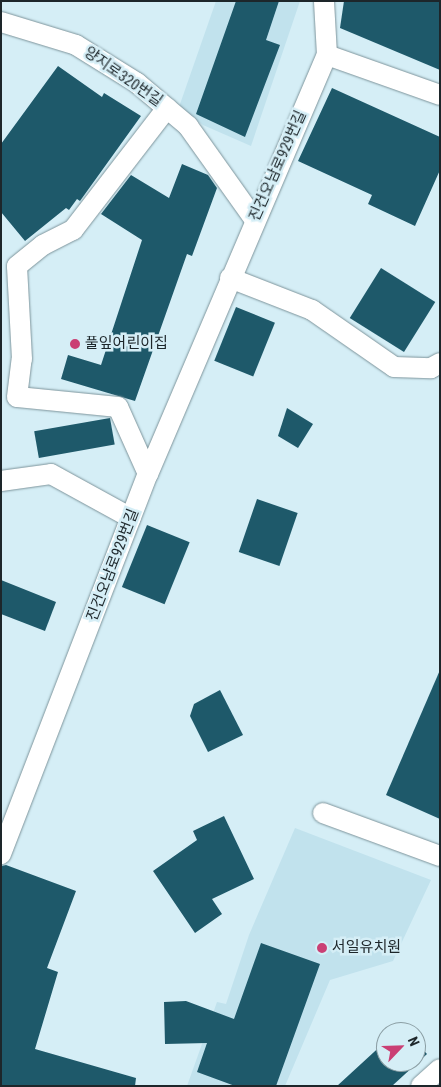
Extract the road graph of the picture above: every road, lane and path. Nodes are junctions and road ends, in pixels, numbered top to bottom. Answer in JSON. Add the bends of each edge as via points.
{"nodes":[{"id":1,"x":324,"y":1,"type":"edge"},
{"id":2,"x":1,"y":22,"type":"edge"},
{"id":3,"x":327,"y":55,"type":"junction"},
{"id":4,"x":440,"y":95,"type":"edge"},
{"id":5,"x":167,"y":108,"type":"junction"},
{"id":6,"x":254,"y":219,"type":"junction"},
{"id":7,"x":230,"y":278,"type":"junction"},
{"id":8,"x":10,"y":290,"type":"edge"},
{"id":9,"x":440,"y":363,"type":"edge"},
{"id":10,"x":148,"y":474,"type":"junction"},
{"id":11,"x":1,"y":481,"type":"edge"},
{"id":12,"x":131,"y":518,"type":"junction"},
{"id":13,"x":322,"y":813,"type":"dead end"},
{"id":14,"x":1,"y":854,"type":"edge"},
{"id":15,"x":440,"y":856,"type":"edge"},
{"id":16,"x":440,"y":1069,"type":"edge"},
{"id":17,"x":421,"y":1086,"type":"edge"}],
"edges":[{"from":1,"to":3,"type":"lane","name":"진건오남로929번길"},
{"from":2,"to":5,"type":"lane","name":"양지로320번길","via":[[76,45],[137,83]]},
{"from":3,"to":4,"type":"lane"},
{"from":3,"to":6,"type":"lane","name":"진건오남로929번길"},
{"from":5,"to":6,"type":"lane","name":"양지로320번길","via":[[188,126]]},
{"from":5,"to":8,"type":"lane","via":[[74,230],[43,245],[18,266]]},
{"from":6,"to":7,"type":"lane","name":"진건오남로929번길"},
{"from":7,"to":9,"type":"lane","via":[[312,310],[394,367],[431,368]]},
{"from":7,"to":10,"type":"lane","name":"진건오남로929번길"},
{"from":8,"to":10,"type":"lane","via":[[22,359],[17,397],[118,406]]},
{"from":10,"to":12,"type":"lane","name":"진건오남로929번길"},
{"from":11,"to":12,"type":"lane","via":[[51,474]]},
{"from":12,"to":14,"type":"lane","name":"진건오남로929번길"},
{"from":13,"to":15,"type":"lane"},
{"from":16,"to":17,"type":"lane"}]}
